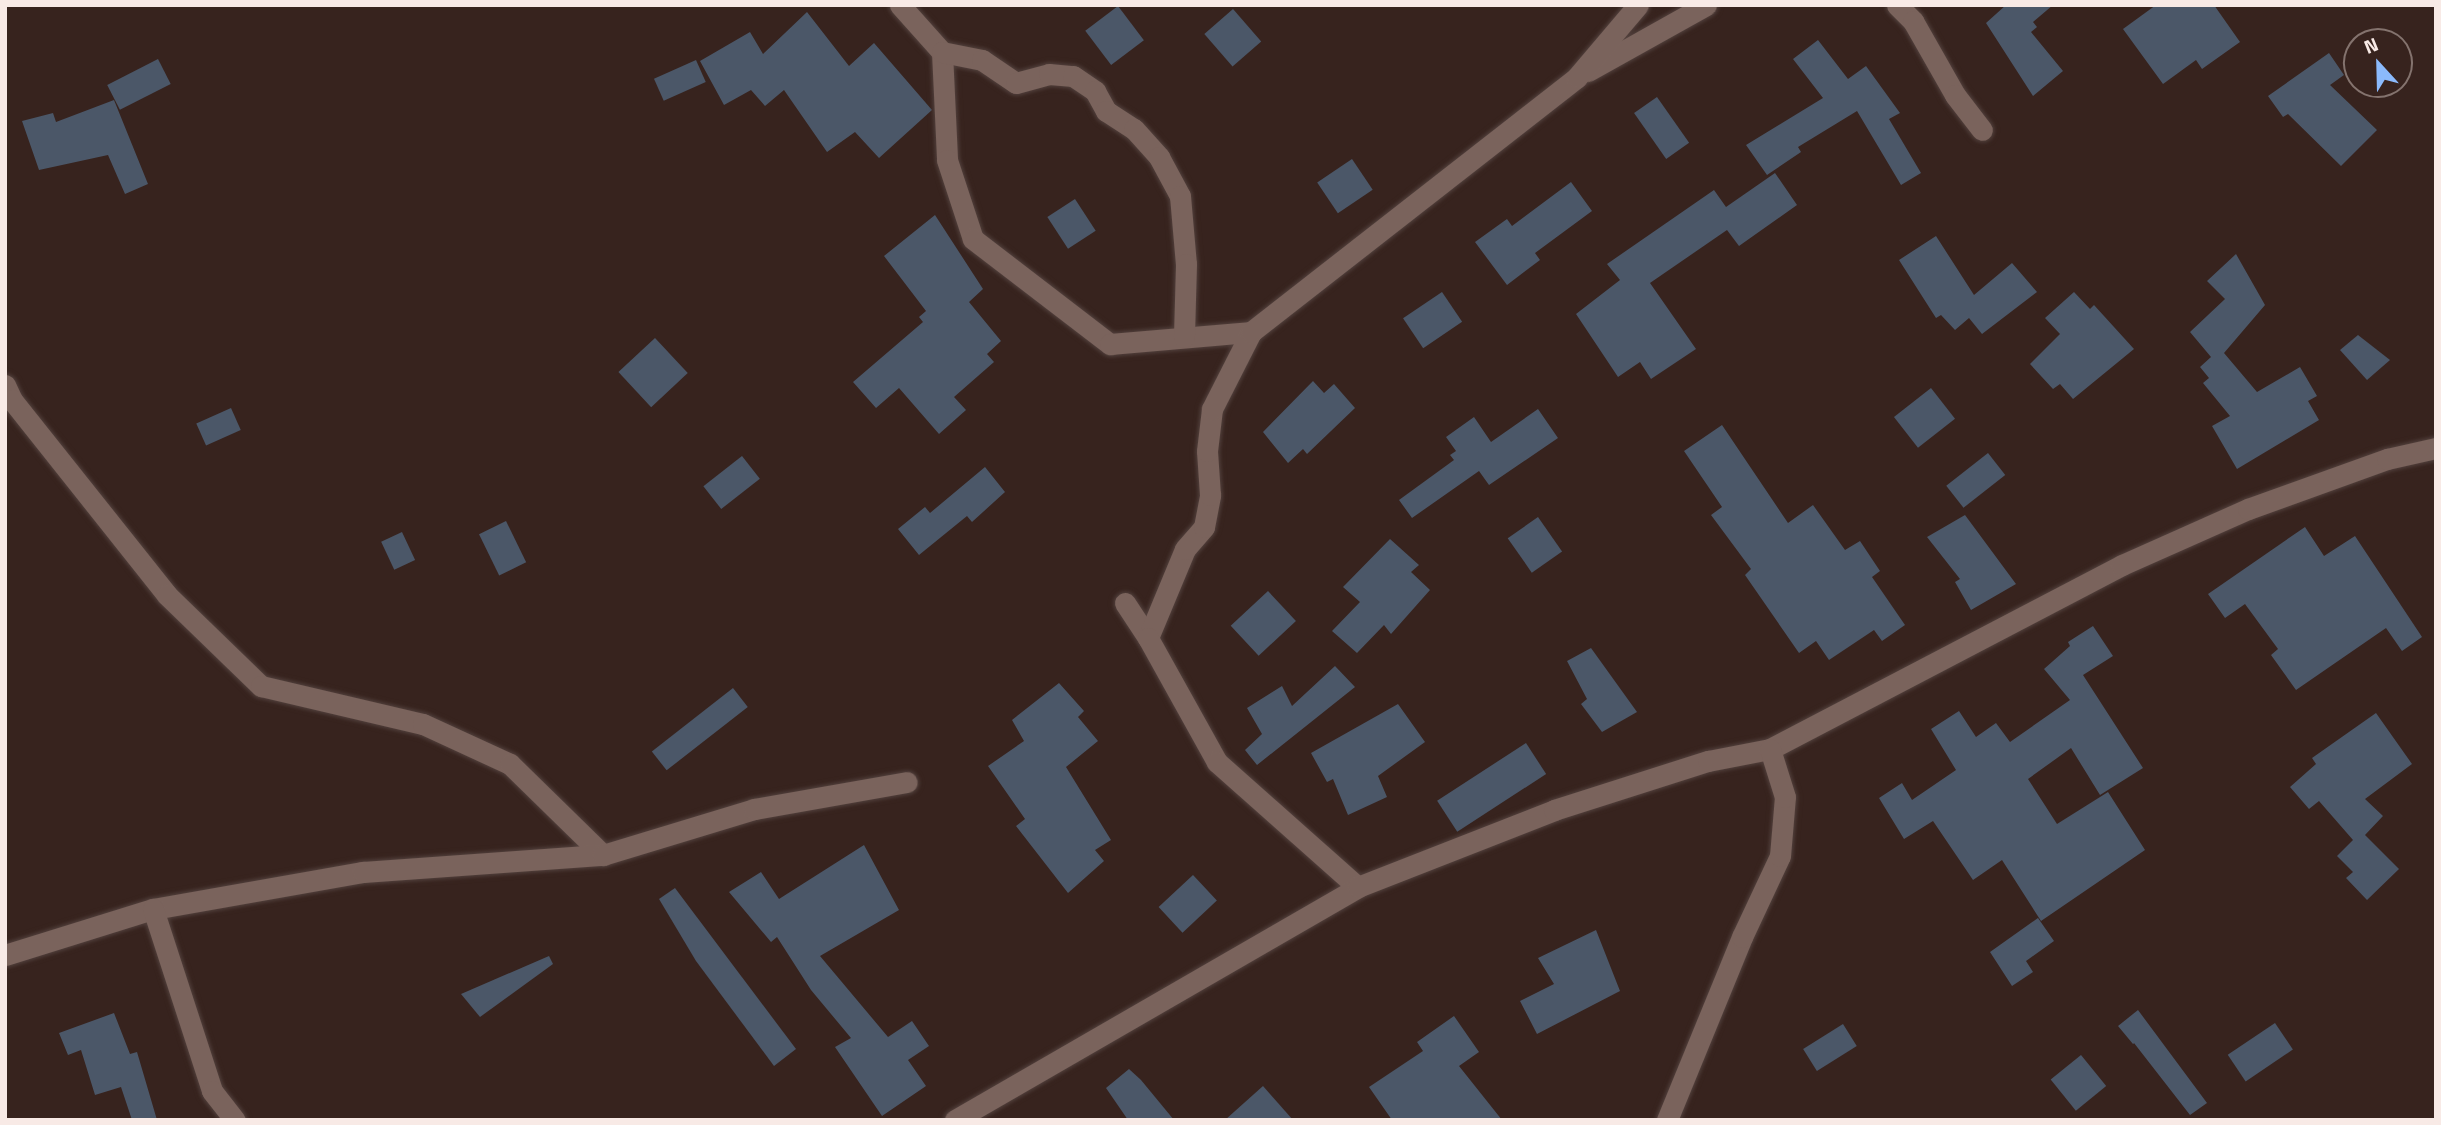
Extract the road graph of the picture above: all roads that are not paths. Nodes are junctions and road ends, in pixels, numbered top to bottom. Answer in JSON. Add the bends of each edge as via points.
{"nodes":[{"id":1,"x":900,"y":5,"type":"edge"},
{"id":2,"x":1639,"y":5,"type":"edge"},
{"id":3,"x":1706,"y":5,"type":"edge"},
{"id":4,"x":1897,"y":5,"type":"edge"},
{"id":5,"x":942,"y":52,"type":"junction"},
{"id":6,"x":1577,"y":76,"type":"junction"},
{"id":7,"x":1982,"y":130,"type":"dead end"},
{"id":8,"x":1251,"y":332,"type":"junction"},
{"id":9,"x":1184,"y":337,"type":"junction"},
{"id":10,"x":5,"y":384,"type":"edge"},
{"id":11,"x":2436,"y":448,"type":"edge"},
{"id":12,"x":1125,"y":603,"type":"dead end"},
{"id":13,"x":1148,"y":638,"type":"junction"},
{"id":14,"x":1770,"y":749,"type":"junction"},
{"id":15,"x":907,"y":782,"type":"dead end"},
{"id":16,"x":603,"y":855,"type":"junction"},
{"id":17,"x":1358,"y":887,"type":"junction"},
{"id":18,"x":153,"y":909,"type":"junction"},
{"id":19,"x":5,"y":955,"type":"edge"},
{"id":20,"x":235,"y":1120,"type":"edge"},
{"id":21,"x":955,"y":1120,"type":"edge"},
{"id":22,"x":1667,"y":1120,"type":"edge"}],
"edges":[{"from":1,"to":5,"type":"street"},
{"from":2,"to":6,"type":"street"},
{"from":3,"to":6,"type":"street"},
{"from":4,"to":7,"type":"street","via":[[1913,21],[1955,95]]},
{"from":5,"to":9,"type":"street","via":[[947,160],[973,239],[1110,344]]},
{"from":5,"to":9,"type":"street","via":[[982,60],[1016,83],[1049,74],[1073,76],[1095,91],[1106,111],[1134,129],[1159,157],[1180,196],[1186,264]]},
{"from":6,"to":8,"type":"street"},
{"from":8,"to":9,"type":"street"},
{"from":8,"to":13,"type":"street","via":[[1212,409],[1207,451],[1210,495],[1203,527],[1185,549]]},
{"from":10,"to":16,"type":"street","via":[[12,401],[167,595],[261,686],[423,724],[510,764]]},
{"from":11,"to":14,"type":"street","via":[[2387,459],[2248,509],[2122,565]]},
{"from":12,"to":13,"type":"street"},
{"from":13,"to":17,"type":"street","via":[[1217,762]]},
{"from":14,"to":17,"type":"street","via":[[1708,761],[1554,810]]},
{"from":14,"to":22,"type":"street","via":[[1785,797],[1780,856]]},
{"from":15,"to":16,"type":"street","via":[[754,809]]},
{"from":16,"to":18,"type":"street","via":[[363,872]]},
{"from":17,"to":21,"type":"street"},
{"from":18,"to":19,"type":"street"},
{"from":18,"to":20,"type":"street","via":[[212,1091]]}]}
